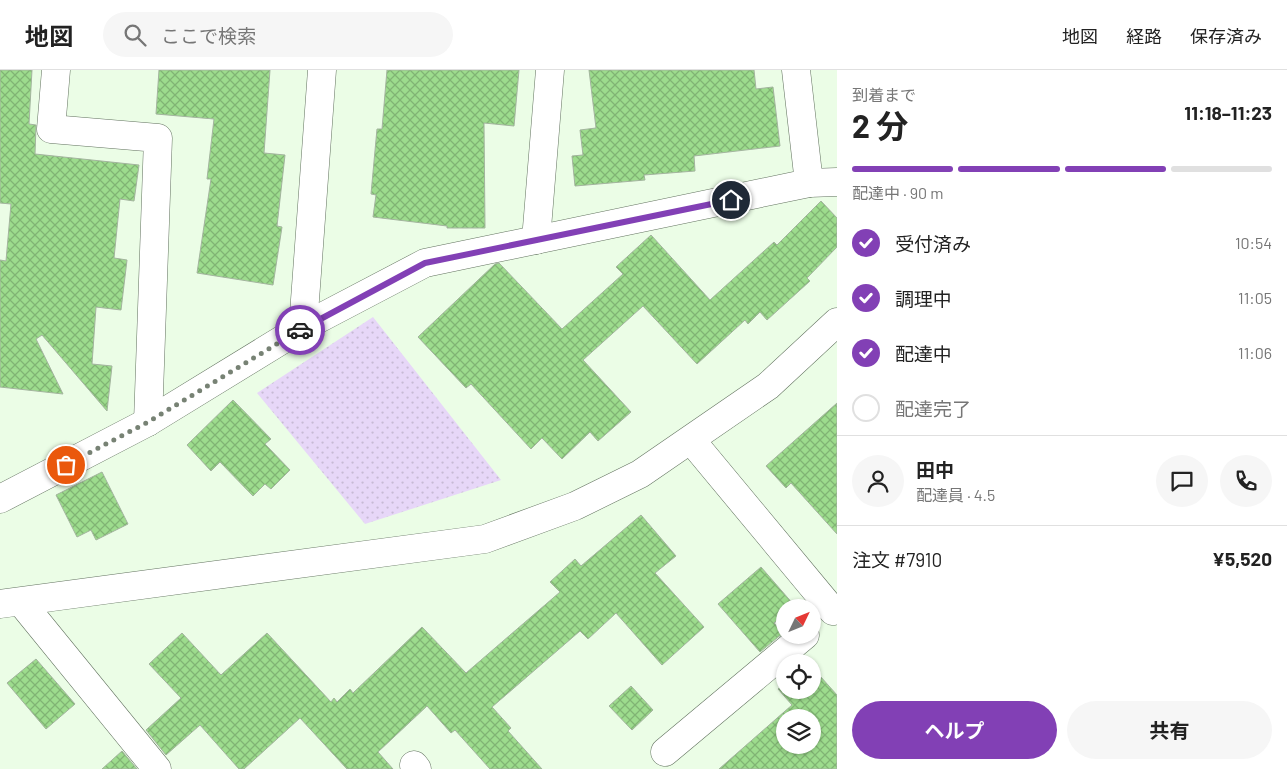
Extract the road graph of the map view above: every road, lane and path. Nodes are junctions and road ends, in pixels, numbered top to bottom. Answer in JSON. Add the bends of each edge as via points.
{"nodes":[{"id":1,"x":56,"y":70,"type":"edge"},
{"id":2,"x":322,"y":70,"type":"edge"},
{"id":3,"x":550,"y":70,"type":"edge"},
{"id":4,"x":796,"y":70,"type":"edge"},
{"id":5,"x":837,"y":182,"type":"edge"},
{"id":6,"x":810,"y":183,"type":"junction"},
{"id":7,"x":536,"y":240,"type":"junction"},
{"id":8,"x":837,"y":322,"type":"edge"},
{"id":9,"x":303,"y":328,"type":"junction"},
{"id":10,"x":148,"y":422,"type":"junction"},
{"id":11,"x":691,"y":440,"type":"junction"},
{"id":12,"x":0,"y":499,"type":"edge"},
{"id":13,"x":10,"y":603,"type":"edge"},
{"id":14,"x":835,"y":610,"type":"edge"},
{"id":15,"x":821,"y":622,"type":"edge"},
{"id":16,"x":794,"y":644,"type":"edge"},
{"id":17,"x":665,"y":752,"type":"dead end"},
{"id":18,"x":157,"y":769,"type":"edge"}],
"edges":[{"from":1,"to":10,"type":"street","via":[[51,129],[158,138]]},
{"from":2,"to":9,"type":"street"},
{"from":3,"to":7,"type":"street"},
{"from":4,"to":6,"type":"street"},
{"from":5,"to":6,"type":"street"},
{"from":6,"to":7,"type":"street"},
{"from":7,"to":9,"type":"street","via":[[425,263]]},
{"from":8,"to":11,"type":"street","via":[[768,386]]},
{"from":9,"to":10,"type":"street"},
{"from":10,"to":12,"type":"street"},
{"from":11,"to":13,"type":"street","via":[[640,474],[575,506],[485,539]]},
{"from":11,"to":14,"type":"street"},
{"from":13,"to":18,"type":"street"},
{"from":14,"to":15,"type":"street"},
{"from":16,"to":17,"type":"street"}]}
